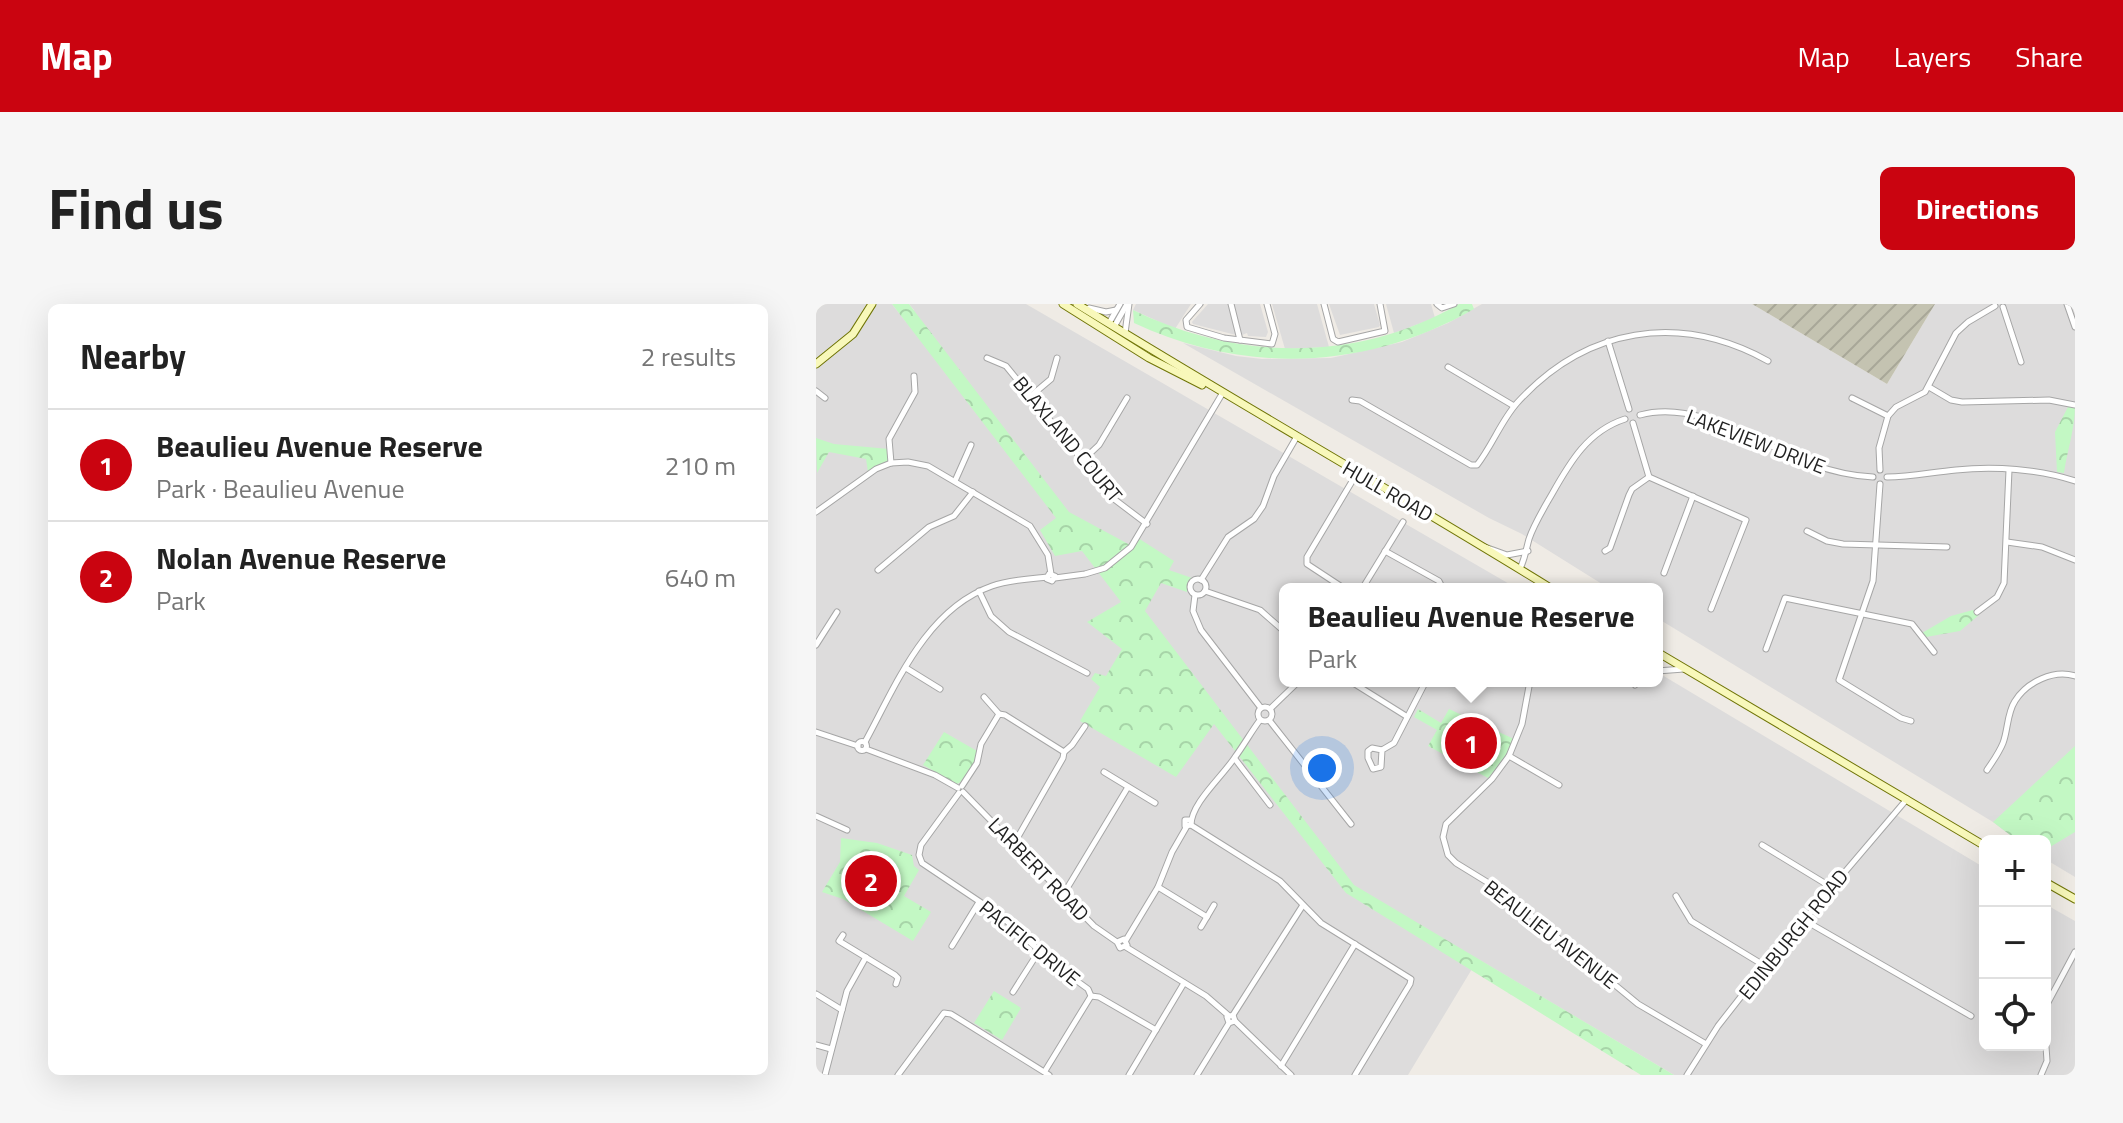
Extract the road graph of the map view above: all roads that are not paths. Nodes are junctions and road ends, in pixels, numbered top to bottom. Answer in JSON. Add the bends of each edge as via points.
{"nodes":[{"id":1,"x":872,"y":304,"type":"edge"},
{"id":2,"x":1063,"y":304,"type":"edge"},
{"id":3,"x":1079,"y":304,"type":"edge"},
{"id":4,"x":1128,"y":304,"type":"edge"},
{"id":5,"x":1200,"y":304,"type":"edge"},
{"id":6,"x":1231,"y":304,"type":"edge"},
{"id":7,"x":1267,"y":304,"type":"edge"},
{"id":8,"x":1324,"y":304,"type":"edge"},
{"id":9,"x":1380,"y":304,"type":"edge"},
{"id":10,"x":1437,"y":304,"type":"edge"},
{"id":11,"x":1454,"y":304,"type":"edge"},
{"id":12,"x":2067,"y":304,"type":"edge"},
{"id":13,"x":2000,"y":305,"type":"edge"},
{"id":14,"x":1118,"y":307,"type":"edge"},
{"id":15,"x":2075,"y":327,"type":"edge"},
{"id":16,"x":1109,"y":329,"type":"junction"},
{"id":17,"x":1125,"y":333,"type":"junction"},
{"id":18,"x":1240,"y":340,"type":"junction"},
{"id":19,"x":1608,"y":341,"type":"junction"},
{"id":20,"x":987,"y":358,"type":"dead end"},
{"id":21,"x":1057,"y":358,"type":"dead end"},
{"id":22,"x":1768,"y":361,"type":"dead end"},
{"id":23,"x":2021,"y":362,"type":"dead end"},
{"id":24,"x":816,"y":364,"type":"edge"},
{"id":25,"x":1448,"y":367,"type":"dead end"},
{"id":26,"x":914,"y":376,"type":"dead end"},
{"id":27,"x":1929,"y":387,"type":"junction"},
{"id":28,"x":816,"y":391,"type":"edge"},
{"id":29,"x":1222,"y":394,"type":"junction"},
{"id":30,"x":1032,"y":395,"type":"junction"},
{"id":31,"x":825,"y":398,"type":"dead end"},
{"id":32,"x":1127,"y":398,"type":"dead end"},
{"id":33,"x":1852,"y":398,"type":"dead end"},
{"id":34,"x":1352,"y":400,"type":"dead end"},
{"id":35,"x":2075,"y":405,"type":"edge"},
{"id":36,"x":1514,"y":406,"type":"junction"},
{"id":37,"x":1629,"y":409,"type":"junction"},
{"id":38,"x":1640,"y":415,"type":"junction"},
{"id":39,"x":1888,"y":416,"type":"junction"},
{"id":40,"x":1625,"y":419,"type":"junction"},
{"id":41,"x":1633,"y":423,"type":"junction"},
{"id":42,"x":1296,"y":438,"type":"junction"},
{"id":43,"x":971,"y":445,"type":"dead end"},
{"id":44,"x":1084,"y":459,"type":"junction"},
{"id":45,"x":891,"y":463,"type":"junction"},
{"id":46,"x":1880,"y":470,"type":"junction"},
{"id":47,"x":2009,"y":470,"type":"junction"},
{"id":48,"x":1357,"y":473,"type":"junction"},
{"id":49,"x":1649,"y":477,"type":"junction"},
{"id":50,"x":1873,"y":477,"type":"junction"},
{"id":51,"x":1887,"y":477,"type":"junction"},
{"id":52,"x":2075,"y":481,"type":"edge"},
{"id":53,"x":955,"y":482,"type":"junction"},
{"id":54,"x":1880,"y":484,"type":"junction"},
{"id":55,"x":973,"y":492,"type":"junction"},
{"id":56,"x":1693,"y":496,"type":"junction"},
{"id":57,"x":816,"y":512,"type":"edge"},
{"id":58,"x":1403,"y":522,"type":"dead end"},
{"id":59,"x":1147,"y":524,"type":"junction"},
{"id":60,"x":1807,"y":531,"type":"dead end"},
{"id":61,"x":2007,"y":542,"type":"junction"},
{"id":62,"x":1484,"y":546,"type":"junction"},
{"id":63,"x":1876,"y":546,"type":"junction"},
{"id":64,"x":1947,"y":547,"type":"dead end"},
{"id":65,"x":1385,"y":551,"type":"junction"},
{"id":66,"x":1528,"y":551,"type":"junction"},
{"id":67,"x":1605,"y":551,"type":"dead end"},
{"id":68,"x":2075,"y":560,"type":"edge"},
{"id":69,"x":1520,"y":569,"type":"junction"},
{"id":70,"x":878,"y":570,"type":"dead end"},
{"id":71,"x":1664,"y":573,"type":"dead end"},
{"id":72,"x":1051,"y":576,"type":"junction"},
{"id":73,"x":1201,"y":580,"type":"junction"},
{"id":74,"x":1336,"y":583,"type":"edge"},
{"id":75,"x":1366,"y":583,"type":"edge"},
{"id":76,"x":1437,"y":583,"type":"edge"},
{"id":77,"x":1542,"y":583,"type":"edge"},
{"id":78,"x":979,"y":591,"type":"junction"},
{"id":79,"x":1205,"y":591,"type":"junction"},
{"id":80,"x":1195,"y":595,"type":"junction"},
{"id":81,"x":1711,"y":609,"type":"dead end"},
{"id":82,"x":837,"y":612,"type":"dead end"},
{"id":83,"x":1977,"y":612,"type":"dead end"},
{"id":84,"x":1861,"y":613,"type":"junction"},
{"id":85,"x":1279,"y":627,"type":"edge"},
{"id":86,"x":816,"y":645,"type":"edge"},
{"id":87,"x":1766,"y":649,"type":"dead end"},
{"id":88,"x":1934,"y":652,"type":"dead end"},
{"id":89,"x":1663,"y":656,"type":"edge"},
{"id":90,"x":906,"y":668,"type":"junction"},
{"id":91,"x":1685,"y":669,"type":"junction"},
{"id":92,"x":1663,"y":671,"type":"edge"},
{"id":93,"x":1087,"y":673,"type":"dead end"},
{"id":94,"x":2075,"y":676,"type":"edge"},
{"id":95,"x":1293,"y":687,"type":"edge"},
{"id":96,"x":1360,"y":687,"type":"edge"},
{"id":97,"x":1423,"y":687,"type":"edge"},
{"id":98,"x":1529,"y":687,"type":"edge"},
{"id":99,"x":940,"y":689,"type":"dead end"},
{"id":100,"x":984,"y":697,"type":"dead end"},
{"id":101,"x":1261,"y":708,"type":"junction"},
{"id":102,"x":1270,"y":709,"type":"junction"},
{"id":103,"x":999,"y":714,"type":"junction"},
{"id":104,"x":1406,"y":716,"type":"junction"},
{"id":105,"x":1260,"y":720,"type":"junction"},
{"id":106,"x":1269,"y":720,"type":"junction"},
{"id":107,"x":1911,"y":721,"type":"dead end"},
{"id":108,"x":1085,"y":726,"type":"dead end"},
{"id":109,"x":816,"y":732,"type":"edge"},
{"id":110,"x":865,"y":745,"type":"junction"},
{"id":111,"x":1382,"y":750,"type":"dead end"},
{"id":112,"x":1064,"y":752,"type":"junction"},
{"id":113,"x":1509,"y":756,"type":"junction"},
{"id":114,"x":1235,"y":759,"type":"junction"},
{"id":115,"x":1987,"y":770,"type":"dead end"},
{"id":116,"x":1104,"y":772,"type":"dead end"},
{"id":117,"x":1559,"y":785,"type":"dead end"},
{"id":118,"x":1128,"y":787,"type":"junction"},
{"id":119,"x":961,"y":790,"type":"junction"},
{"id":120,"x":1907,"y":799,"type":"junction"},
{"id":121,"x":1155,"y":803,"type":"dead end"},
{"id":122,"x":1270,"y":805,"type":"dead end"},
{"id":123,"x":816,"y":816,"type":"edge"},
{"id":124,"x":1189,"y":824,"type":"junction"},
{"id":125,"x":1351,"y":824,"type":"dead end"},
{"id":126,"x":847,"y":830,"type":"dead end"},
{"id":127,"x":1015,"y":842,"type":"junction"},
{"id":128,"x":1979,"y":842,"type":"edge"},
{"id":129,"x":1762,"y":845,"type":"dead end"},
{"id":130,"x":2051,"y":885,"type":"edge"},
{"id":131,"x":1158,"y":887,"type":"junction"},
{"id":132,"x":1831,"y":887,"type":"junction"},
{"id":133,"x":1063,"y":895,"type":"junction"},
{"id":134,"x":1676,"y":896,"type":"dead end"},
{"id":135,"x":2075,"y":899,"type":"edge"},
{"id":136,"x":979,"y":902,"type":"junction"},
{"id":137,"x":1303,"y":904,"type":"junction"},
{"id":138,"x":1214,"y":905,"type":"dead end"},
{"id":139,"x":1207,"y":917,"type":"junction"},
{"id":140,"x":1804,"y":920,"type":"junction"},
{"id":141,"x":1201,"y":927,"type":"dead end"},
{"id":142,"x":843,"y":935,"type":"dead end"},
{"id":143,"x":1126,"y":940,"type":"junction"},
{"id":144,"x":1117,"y":942,"type":"junction"},
{"id":145,"x":1355,"y":944,"type":"junction"},
{"id":146,"x":952,"y":946,"type":"dead end"},
{"id":147,"x":1126,"y":947,"type":"junction"},
{"id":148,"x":1039,"y":951,"type":"junction"},
{"id":149,"x":2075,"y":952,"type":"edge"},
{"id":150,"x":866,"y":957,"type":"junction"},
{"id":151,"x":1765,"y":966,"type":"junction"},
{"id":152,"x":1184,"y":983,"type":"junction"},
{"id":153,"x":896,"y":984,"type":"dead end"},
{"id":154,"x":1013,"y":992,"type":"dead end"},
{"id":155,"x":816,"y":994,"type":"edge"},
{"id":156,"x":1091,"y":996,"type":"junction"},
{"id":157,"x":2051,"y":997,"type":"edge"},
{"id":158,"x":842,"y":1010,"type":"junction"},
{"id":159,"x":1971,"y":1016,"type":"dead end"},
{"id":160,"x":1231,"y":1019,"type":"junction"},
{"id":161,"x":1156,"y":1030,"type":"junction"},
{"id":162,"x":1706,"y":1044,"type":"junction"},
{"id":163,"x":816,"y":1045,"type":"edge"},
{"id":164,"x":831,"y":1049,"type":"junction"},
{"id":165,"x":2046,"y":1051,"type":"edge"},
{"id":166,"x":1281,"y":1066,"type":"junction"},
{"id":167,"x":899,"y":1073,"type":"edge"},
{"id":168,"x":1047,"y":1073,"type":"edge"},
{"id":169,"x":825,"y":1075,"type":"edge"},
{"id":170,"x":908,"y":1075,"type":"edge"},
{"id":171,"x":1129,"y":1075,"type":"edge"},
{"id":172,"x":1197,"y":1075,"type":"edge"},
{"id":173,"x":1291,"y":1075,"type":"edge"},
{"id":174,"x":1355,"y":1075,"type":"edge"},
{"id":175,"x":1687,"y":1075,"type":"edge"},
{"id":176,"x":2041,"y":1075,"type":"edge"}],
"edges":[{"from":1,"to":24,"type":"main road","via":[[853,334]]},
{"from":2,"to":16,"type":"main road","name":"HULL ROAD"},
{"from":3,"to":14,"type":"street","via":[[1099,311]]},
{"from":3,"to":16,"type":"main road","name":"HULL ROAD"},
{"from":4,"to":16,"type":"street"},
{"from":4,"to":17,"type":"street"},
{"from":5,"to":18,"type":"street","via":[[1186,320],[1187,327]]},
{"from":6,"to":18,"type":"street"},
{"from":7,"to":18,"type":"street","via":[[1274,342]]},
{"from":8,"to":9,"type":"street","via":[[1338,342],[1385,331]]},
{"from":10,"to":11,"type":"street"},
{"from":12,"to":15,"type":"street"},
{"from":13,"to":23,"type":"street"},
{"from":13,"to":27,"type":"street","via":[[1956,333]]},
{"from":14,"to":16,"type":"street"},
{"from":16,"to":17,"type":"main road","name":"HULL ROAD"},
{"from":16,"to":29,"type":"main road","name":"HULL ROAD","via":[[1149,358]]},
{"from":17,"to":29,"type":"main road","name":"HULL ROAD"},
{"from":19,"to":22,"type":"street","via":[[1644,333],[1694,335],[1724,341]]},
{"from":19,"to":36,"type":"street","via":[[1562,363]]},
{"from":19,"to":37,"type":"street"},
{"from":20,"to":30,"type":"street","name":"BLAXLAND COURT","via":[[1006,366]]},
{"from":21,"to":30,"type":"street","via":[[1051,379]]},
{"from":25,"to":36,"type":"street"},
{"from":26,"to":45,"type":"street","via":[[915,392],[889,439]]},
{"from":27,"to":35,"type":"street","via":[[1962,402],[2049,400]]},
{"from":27,"to":39,"type":"street"},
{"from":28,"to":31,"type":"street"},
{"from":29,"to":42,"type":"main road","name":"HULL ROAD"},
{"from":29,"to":59,"type":"street"},
{"from":30,"to":44,"type":"street","name":"BLAXLAND COURT"},
{"from":32,"to":44,"type":"street","via":[[1099,445]]},
{"from":33,"to":39,"type":"street"},
{"from":34,"to":36,"type":"street","via":[[1471,465],[1477,465]]},
{"from":37,"to":38,"type":"street"},
{"from":37,"to":40,"type":"street"},
{"from":38,"to":41,"type":"street"},
{"from":38,"to":50,"type":"street","name":"LAKEVIEW DRIVE","via":[[1690,413],[1813,464]]},
{"from":39,"to":46,"type":"street","via":[[1879,448]]},
{"from":40,"to":41,"type":"street"},
{"from":40,"to":66,"type":"street","via":[[1594,436],[1573,457],[1540,514]]},
{"from":41,"to":49,"type":"street"},
{"from":42,"to":48,"type":"main road","name":"HULL ROAD"},
{"from":42,"to":73,"type":"street","via":[[1263,506],[1228,537]]},
{"from":43,"to":53,"type":"street"},
{"from":44,"to":59,"type":"street","name":"BLAXLAND COURT","via":[[1114,499]]},
{"from":45,"to":53,"type":"street","via":[[928,466]]},
{"from":45,"to":57,"type":"street"},
{"from":46,"to":50,"type":"street"},
{"from":46,"to":51,"type":"street"},
{"from":47,"to":51,"type":"street"},
{"from":47,"to":52,"type":"street"},
{"from":47,"to":61,"type":"street"},
{"from":48,"to":62,"type":"main road","name":"HULL ROAD"},
{"from":48,"to":74,"type":"street","via":[[1307,557],[1307,564]]},
{"from":49,"to":56,"type":"street"},
{"from":49,"to":67,"type":"street","via":[[1632,489]]},
{"from":50,"to":54,"type":"street"},
{"from":51,"to":54,"type":"street"},
{"from":53,"to":55,"type":"street"},
{"from":54,"to":63,"type":"street"},
{"from":55,"to":70,"type":"street","via":[[954,516],[929,527]]},
{"from":55,"to":72,"type":"street","via":[[1030,526],[1043,544]]},
{"from":56,"to":71,"type":"street"},
{"from":56,"to":81,"type":"street","via":[[1746,520]]},
{"from":58,"to":65,"type":"street"},
{"from":59,"to":72,"type":"street","via":[[1110,565],[1085,574]]},
{"from":60,"to":63,"type":"street","via":[[1827,541]]},
{"from":61,"to":68,"type":"street","via":[[2042,547]]},
{"from":61,"to":83,"type":"street","via":[[2002,591]]},
{"from":62,"to":66,"type":"street","via":[[1511,556]]},
{"from":62,"to":69,"type":"main road","name":"HULL ROAD"},
{"from":63,"to":64,"type":"street"},
{"from":63,"to":84,"type":"street","via":[[1873,581]]},
{"from":65,"to":75,"type":"street"},
{"from":65,"to":76,"type":"street"},
{"from":66,"to":69,"type":"street"},
{"from":69,"to":77,"type":"main road","name":"HULL ROAD"},
{"from":72,"to":78,"type":"street"},
{"from":73,"to":79,"type":"street"},
{"from":73,"to":80,"type":"street","via":[[1190,584]]},
{"from":78,"to":90,"type":"street","via":[[939,621]]},
{"from":78,"to":93,"type":"street","via":[[991,616],[1009,632]]},
{"from":79,"to":80,"type":"street"},
{"from":79,"to":85,"type":"street","via":[[1260,610]]},
{"from":80,"to":101,"type":"street","via":[[1193,611],[1201,630]]},
{"from":82,"to":86,"type":"street"},
{"from":84,"to":87,"type":"street","via":[[1785,598]]},
{"from":84,"to":88,"type":"street","via":[[1912,624]]},
{"from":84,"to":107,"type":"street","via":[[1839,680]]},
{"from":89,"to":91,"type":"main road"},
{"from":90,"to":99,"type":"street"},
{"from":90,"to":110,"type":"street"},
{"from":91,"to":92,"type":"street"},
{"from":91,"to":120,"type":"main road"},
{"from":94,"to":115,"type":"street","via":[[2048,676],[2022,693]]},
{"from":95,"to":102,"type":"street"},
{"from":96,"to":104,"type":"street"},
{"from":97,"to":104,"type":"street"},
{"from":98,"to":113,"type":"street","name":"BEAULIEU AVENUE"},
{"from":100,"to":103,"type":"street"},
{"from":101,"to":102,"type":"street"},
{"from":101,"to":105,"type":"street"},
{"from":102,"to":106,"type":"street"},
{"from":103,"to":112,"type":"street"},
{"from":103,"to":119,"type":"street"},
{"from":104,"to":111,"type":"street","via":[[1394,743]]},
{"from":105,"to":106,"type":"street"},
{"from":105,"to":114,"type":"street"},
{"from":106,"to":125,"type":"street"},
{"from":108,"to":112,"type":"street"},
{"from":109,"to":110,"type":"street"},
{"from":110,"to":119,"type":"street","name":"LARBERT ROAD"},
{"from":112,"to":127,"type":"street"},
{"from":113,"to":117,"type":"street"},
{"from":113,"to":162,"type":"street","name":"BEAULIEU AVENUE","via":[[1449,819],[1443,837],[1448,855],[1500,890],[1638,1004]]},
{"from":114,"to":122,"type":"street"},
{"from":114,"to":124,"type":"street"},
{"from":116,"to":118,"type":"street"},
{"from":118,"to":121,"type":"street"},
{"from":118,"to":133,"type":"street"},
{"from":119,"to":127,"type":"street","name":"LARBERT ROAD"},
{"from":119,"to":136,"type":"street","name":"PACIFIC DRIVE","via":[[927,835],[919,855],[929,870]]},
{"from":120,"to":128,"type":"main road"},
{"from":120,"to":132,"type":"street","name":"EDINBURGH ROAD"},
{"from":123,"to":126,"type":"street"},
{"from":124,"to":131,"type":"street"},
{"from":124,"to":137,"type":"street","via":[[1280,881]]},
{"from":127,"to":133,"type":"street","name":"LARBERT ROAD"},
{"from":129,"to":132,"type":"street"},
{"from":130,"to":135,"type":"main road"},
{"from":131,"to":139,"type":"street"},
{"from":131,"to":143,"type":"street"},
{"from":132,"to":140,"type":"street","name":"EDINBURGH ROAD"},
{"from":133,"to":144,"type":"street","name":"LARBERT ROAD"},
{"from":134,"to":151,"type":"street","via":[[1691,921]]},
{"from":136,"to":146,"type":"street"},
{"from":136,"to":148,"type":"street","name":"PACIFIC DRIVE"},
{"from":137,"to":145,"type":"street","via":[[1321,923]]},
{"from":137,"to":160,"type":"street"},
{"from":138,"to":139,"type":"street"},
{"from":139,"to":141,"type":"street"},
{"from":140,"to":151,"type":"street","name":"EDINBURGH ROAD"},
{"from":140,"to":159,"type":"street"},
{"from":142,"to":150,"type":"street","via":[[839,941]]},
{"from":143,"to":144,"type":"street"},
{"from":143,"to":147,"type":"street"},
{"from":144,"to":147,"type":"street","name":"LARBERT ROAD"},
{"from":145,"to":166,"type":"street"},
{"from":145,"to":174,"type":"street","via":[[1411,979]]},
{"from":147,"to":152,"type":"street"},
{"from":148,"to":154,"type":"street"},
{"from":148,"to":156,"type":"street","name":"PACIFIC DRIVE"},
{"from":149,"to":157,"type":"street"},
{"from":150,"to":153,"type":"street","via":[[895,975]]},
{"from":150,"to":158,"type":"street"},
{"from":151,"to":162,"type":"street","name":"EDINBURGH ROAD"},
{"from":152,"to":160,"type":"street"},
{"from":152,"to":161,"type":"street"},
{"from":155,"to":158,"type":"street"},
{"from":156,"to":161,"type":"street"},
{"from":156,"to":168,"type":"street","name":"PACIFIC DRIVE"},
{"from":158,"to":164,"type":"street"},
{"from":160,"to":166,"type":"street"},
{"from":160,"to":172,"type":"street"},
{"from":161,"to":171,"type":"street"},
{"from":162,"to":175,"type":"street","name":"EDINBURGH ROAD"},
{"from":163,"to":164,"type":"street"},
{"from":164,"to":169,"type":"street"},
{"from":165,"to":176,"type":"street"},
{"from":166,"to":173,"type":"street"},
{"from":167,"to":168,"type":"street","via":[[940,1015],[951,1014]]},
{"from":167,"to":170,"type":"street"}]}
